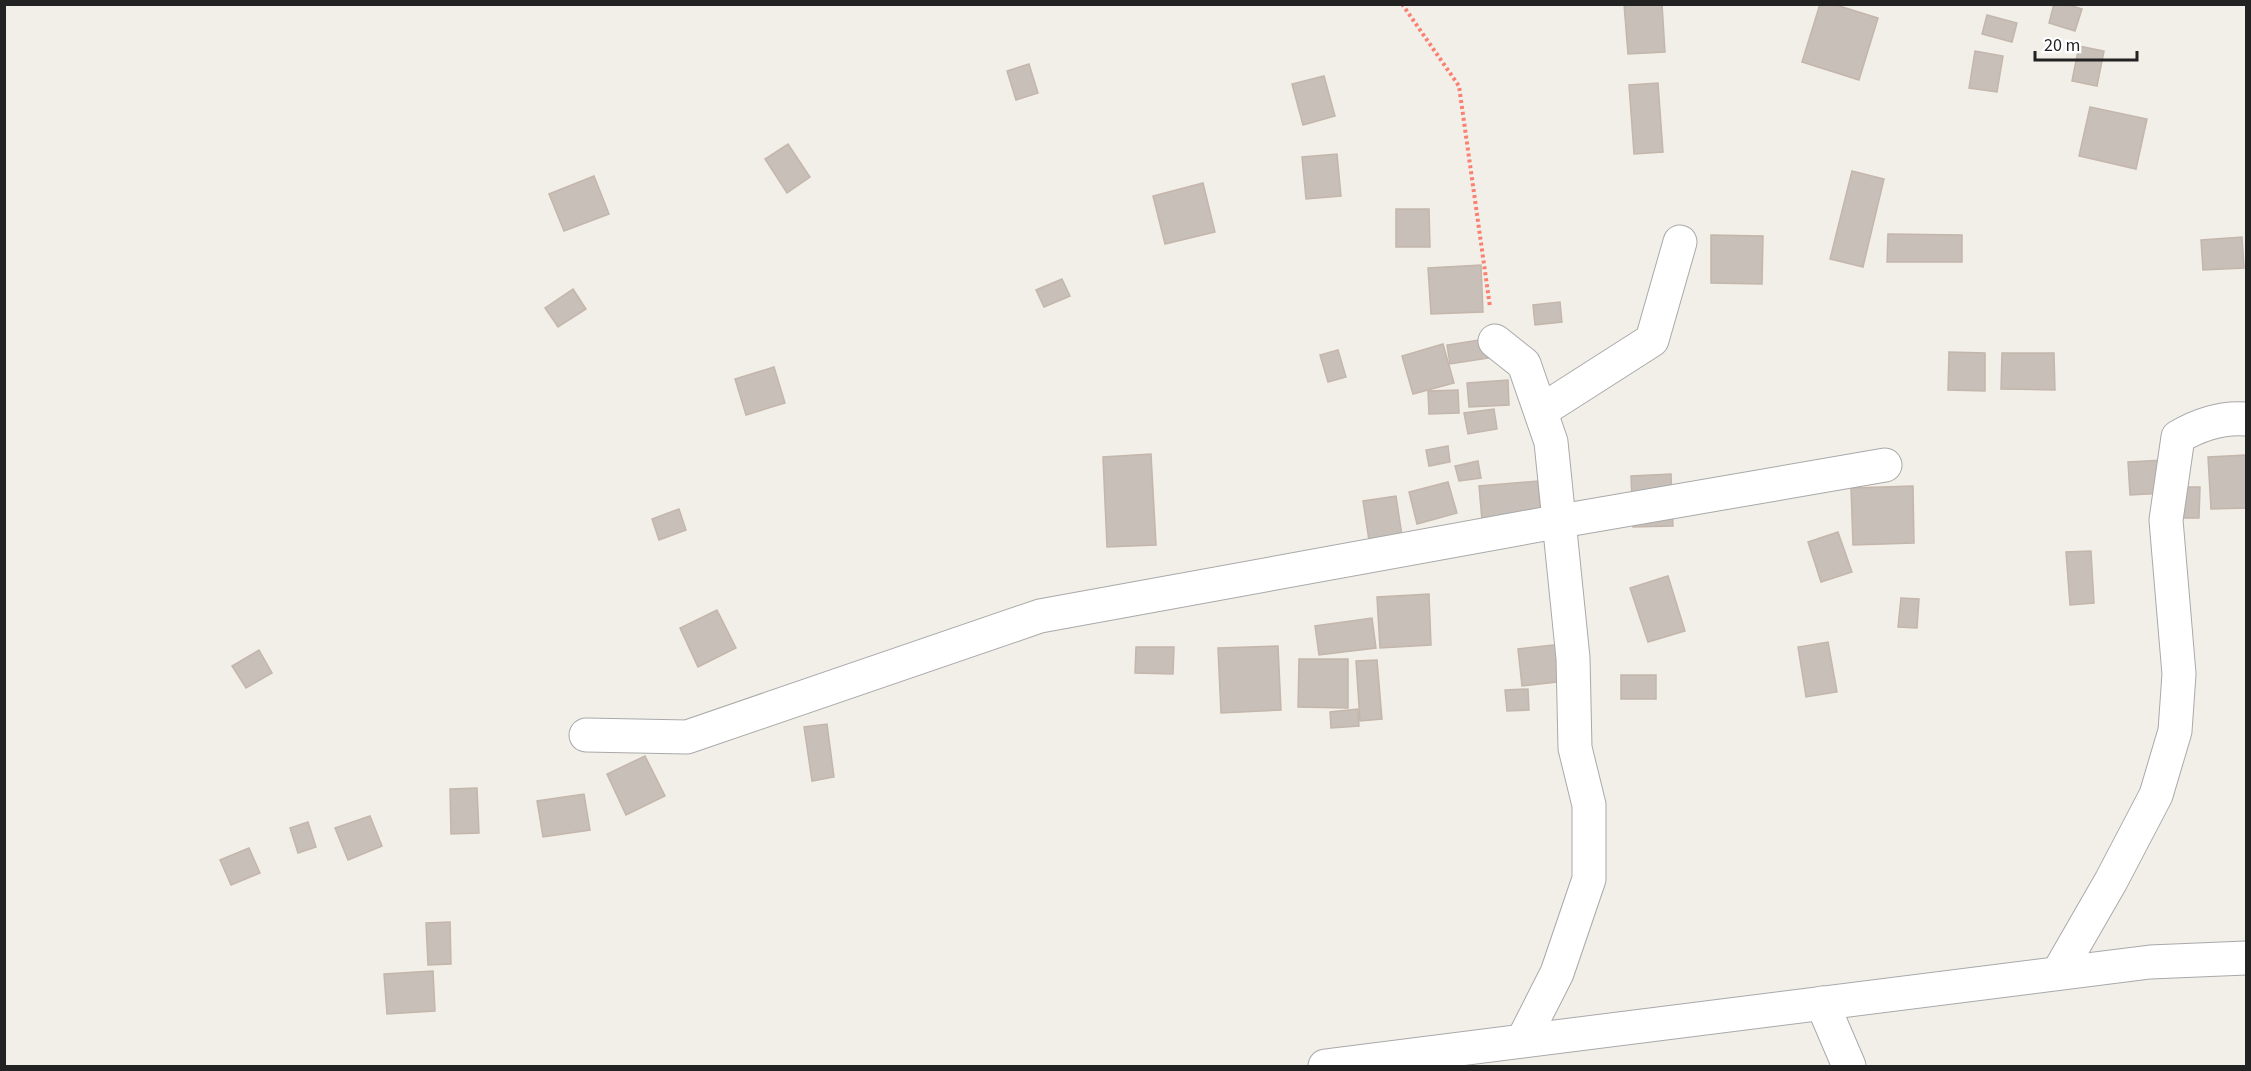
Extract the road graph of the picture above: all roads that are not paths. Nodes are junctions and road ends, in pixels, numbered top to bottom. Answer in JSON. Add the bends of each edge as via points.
{"nodes":[{"id":1,"x":1680,"y":242,"type":"dead end"},
{"id":2,"x":1495,"y":341,"type":"road end"},
{"id":3,"x":1541,"y":411,"type":"junction"},
{"id":4,"x":2247,"y":419,"type":"edge"},
{"id":5,"x":1885,"y":465,"type":"dead end"},
{"id":6,"x":1561,"y":521,"type":"junction"},
{"id":7,"x":586,"y":735,"type":"dead end"},
{"id":8,"x":2247,"y":958,"type":"edge"},
{"id":9,"x":2058,"y":973,"type":"junction"},
{"id":10,"x":1822,"y":1003,"type":"junction"},
{"id":11,"x":1523,"y":1040,"type":"junction"},
{"id":12,"x":1325,"y":1066,"type":"edge"},
{"id":13,"x":1849,"y":1066,"type":"edge"}],
"edges":[{"from":1,"to":3,"type":"street","via":[[1652,340]]},
{"from":2,"to":3,"type":"street","via":[[1524,364]]},
{"from":3,"to":6,"type":"street","via":[[1551,442]]},
{"from":4,"to":9,"type":"street","via":[[2228,418],[2196,426],[2178,437],[2166,520],[2179,674],[2175,730],[2156,795]]},
{"from":5,"to":6,"type":"street"},
{"from":6,"to":7,"type":"street","via":[[1040,616],[687,737]]},
{"from":6,"to":11,"type":"street","via":[[1573,658],[1575,748],[1589,805],[1589,879],[1557,973]]},
{"from":8,"to":9,"type":"street","via":[[2150,962]]},
{"from":9,"to":10,"type":"street"},
{"from":10,"to":11,"type":"street"},
{"from":10,"to":13,"type":"street"},
{"from":11,"to":12,"type":"street"}]}
